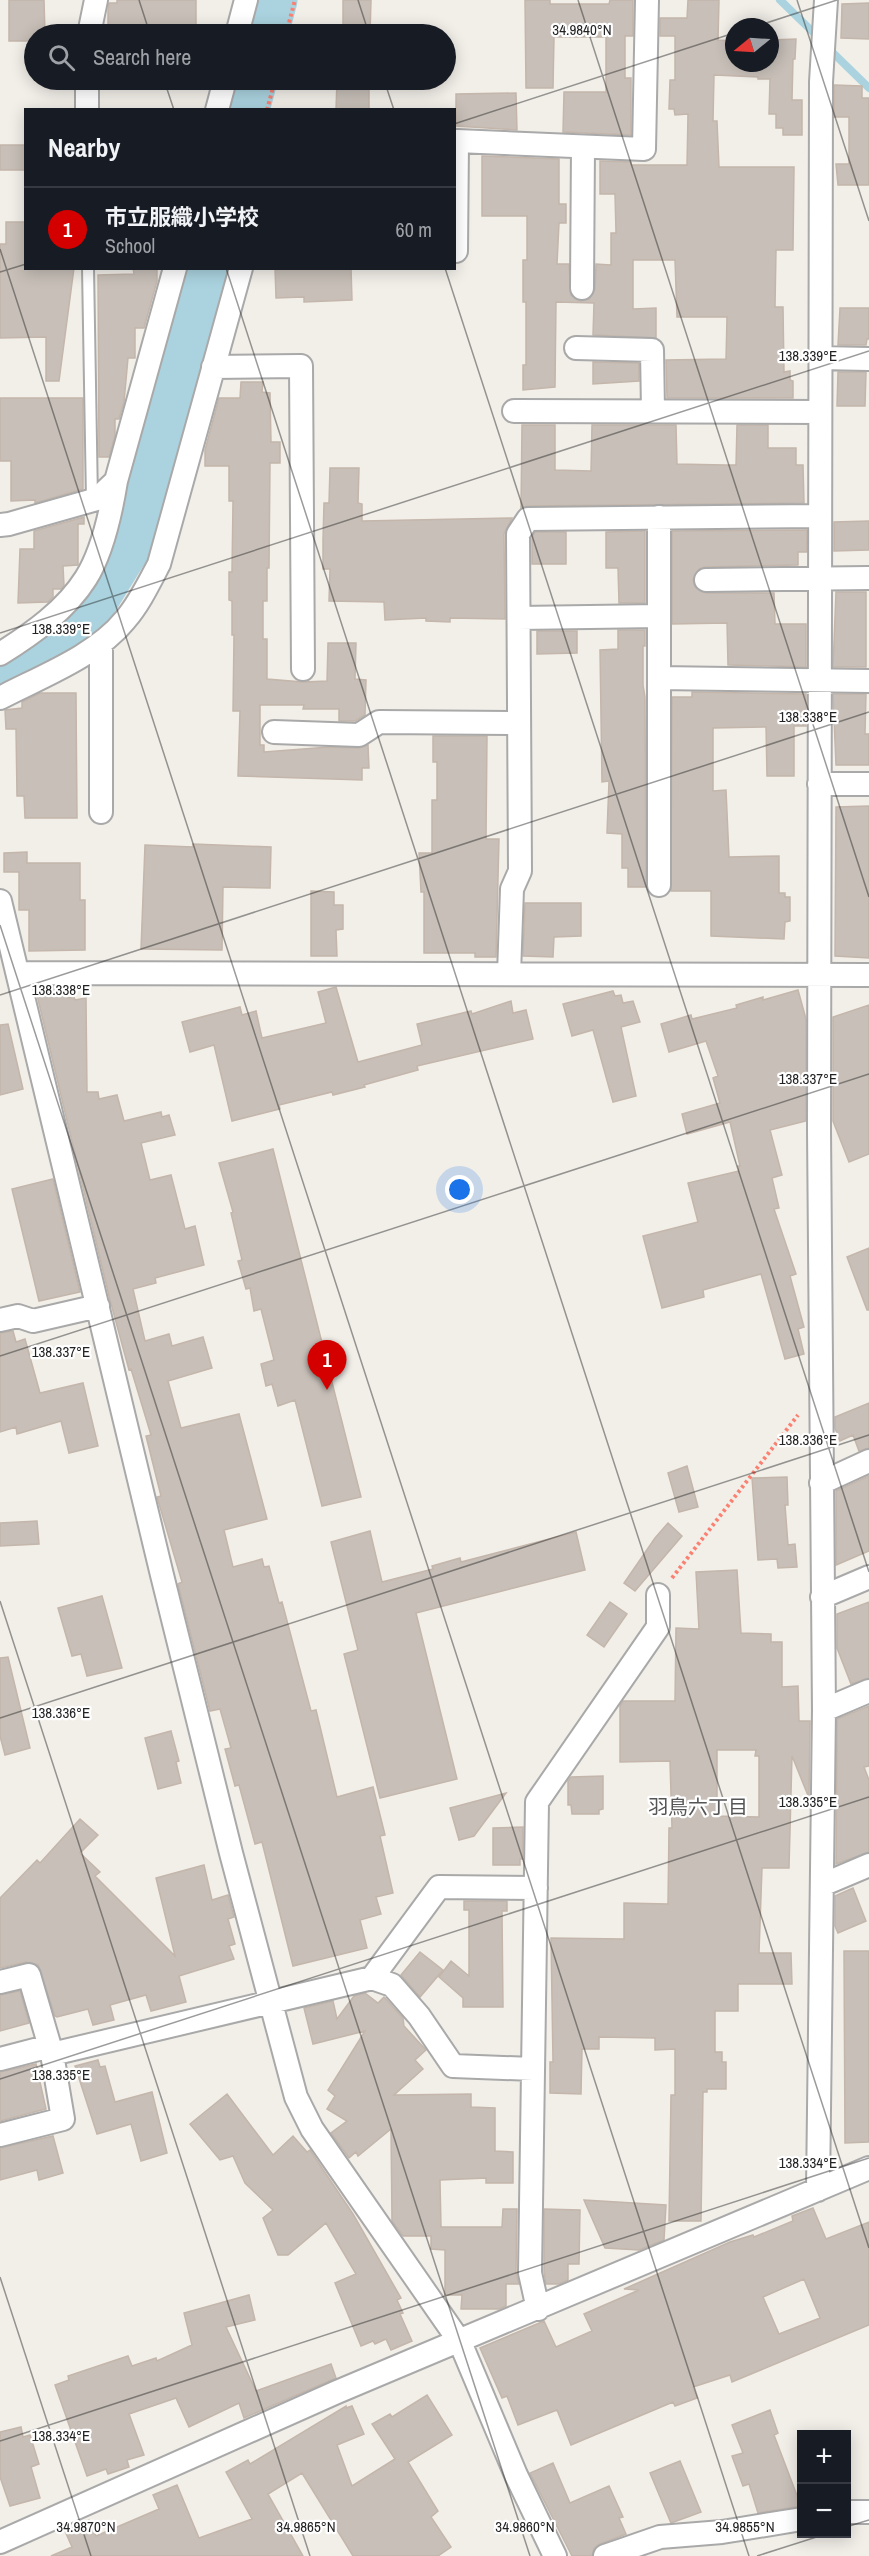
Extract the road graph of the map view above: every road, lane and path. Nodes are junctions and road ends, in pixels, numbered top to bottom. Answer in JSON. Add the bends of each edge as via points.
{"nodes":[{"id":1,"x":96,"y":0,"type":"edge"},
{"id":2,"x":246,"y":0,"type":"edge"},
{"id":3,"x":295,"y":0,"type":"edge"},
{"id":4,"x":646,"y":0,"type":"edge"},
{"id":5,"x":826,"y":0,"type":"edge"},
{"id":6,"x":91,"y":24,"type":"edge"},
{"id":7,"x":240,"y":24,"type":"edge"},
{"id":8,"x":289,"y":24,"type":"edge"},
{"id":9,"x":87,"y":90,"type":"edge"},
{"id":10,"x":222,"y":90,"type":"edge"},
{"id":11,"x":272,"y":90,"type":"edge"},
{"id":12,"x":87,"y":108,"type":"edge"},
{"id":13,"x":218,"y":108,"type":"edge"},
{"id":14,"x":267,"y":108,"type":"edge"},
{"id":15,"x":583,"y":147,"type":"junction"},
{"id":16,"x":456,"y":251,"type":"edge"},
{"id":17,"x":88,"y":270,"type":"edge"},
{"id":18,"x":174,"y":270,"type":"edge"},
{"id":19,"x":240,"y":270,"type":"edge"},
{"id":20,"x":582,"y":288,"type":"dead end"},
{"id":21,"x":576,"y":348,"type":"dead end"},
{"id":22,"x":820,"y":358,"type":"junction"},
{"id":23,"x":869,"y":358,"type":"edge"},
{"id":24,"x":213,"y":367,"type":"junction"},
{"id":25,"x":514,"y":411,"type":"dead end"},
{"id":26,"x":653,"y":411,"type":"junction"},
{"id":27,"x":820,"y":412,"type":"junction"},
{"id":28,"x":116,"y":481,"type":"junction"},
{"id":29,"x":92,"y":500,"type":"junction"},
{"id":30,"x":820,"y":516,"type":"junction"},
{"id":31,"x":659,"y":517,"type":"junction"},
{"id":32,"x":0,"y":525,"type":"edge"},
{"id":33,"x":820,"y":578,"type":"junction"},
{"id":34,"x":869,"y":578,"type":"edge"},
{"id":35,"x":706,"y":580,"type":"dead end"},
{"id":36,"x":659,"y":616,"type":"junction"},
{"id":37,"x":519,"y":618,"type":"junction"},
{"id":38,"x":101,"y":644,"type":"junction"},
{"id":39,"x":0,"y":654,"type":"edge"},
{"id":40,"x":303,"y":669,"type":"dead end"},
{"id":41,"x":659,"y":678,"type":"junction"},
{"id":42,"x":820,"y":681,"type":"junction"},
{"id":43,"x":869,"y":681,"type":"edge"},
{"id":44,"x":0,"y":698,"type":"edge"},
{"id":45,"x":519,"y":723,"type":"junction"},
{"id":46,"x":274,"y":732,"type":"dead end"},
{"id":47,"x":819,"y":784,"type":"junction"},
{"id":48,"x":869,"y":784,"type":"edge"},
{"id":49,"x":101,"y":812,"type":"dead end"},
{"id":50,"x":659,"y":885,"type":"dead end"},
{"id":51,"x":0,"y":901,"type":"edge"},
{"id":52,"x":11,"y":965,"type":"edge"},
{"id":53,"x":508,"y":974,"type":"junction"},
{"id":54,"x":819,"y":975,"type":"junction"},
{"id":55,"x":869,"y":975,"type":"edge"},
{"id":56,"x":98,"y":1306,"type":"junction"},
{"id":57,"x":0,"y":1320,"type":"edge"},
{"id":58,"x":820,"y":1386,"type":"junction"},
{"id":59,"x":869,"y":1461,"type":"edge"},
{"id":60,"x":821,"y":1483,"type":"junction"},
{"id":61,"x":869,"y":1577,"type":"edge"},
{"id":62,"x":658,"y":1595,"type":"joint"},
{"id":63,"x":822,"y":1597,"type":"junction"},
{"id":64,"x":869,"y":1691,"type":"edge"},
{"id":65,"x":824,"y":1710,"type":"junction"},
{"id":66,"x":869,"y":1865,"type":"edge"},
{"id":67,"x":822,"y":1885,"type":"junction"},
{"id":68,"x":536,"y":1888,"type":"junction"},
{"id":69,"x":372,"y":1978,"type":"junction"},
{"id":70,"x":0,"y":1982,"type":"edge"},
{"id":71,"x":270,"y":2002,"type":"junction"},
{"id":72,"x":51,"y":2050,"type":"junction"},
{"id":73,"x":0,"y":2059,"type":"edge"},
{"id":74,"x":533,"y":2068,"type":"junction"},
{"id":75,"x":0,"y":2136,"type":"edge"},
{"id":76,"x":869,"y":2168,"type":"edge"},
{"id":77,"x":818,"y":2190,"type":"junction"},
{"id":78,"x":538,"y":2309,"type":"junction"},
{"id":79,"x":460,"y":2342,"type":"junction"},
{"id":80,"x":851,"y":2512,"type":"edge"},
{"id":81,"x":869,"y":2512,"type":"edge"},
{"id":82,"x":797,"y":2520,"type":"edge"},
{"id":83,"x":0,"y":2542,"type":"edge"},
{"id":84,"x":555,"y":2556,"type":"edge"},
{"id":85,"x":605,"y":2556,"type":"edge"}],
"edges":[{"from":1,"to":6,"type":"street"},
{"from":2,"to":7,"type":"street"},
{"from":3,"to":8,"type":"path"},
{"from":4,"to":15,"type":"street","via":[[644,150]]},
{"from":5,"to":22,"type":"street","via":[[821,62]]},
{"from":9,"to":12,"type":"street"},
{"from":10,"to":13,"type":"street"},
{"from":11,"to":14,"type":"path"},
{"from":15,"to":16,"type":"street","via":[[457,141]]},
{"from":15,"to":20,"type":"street"},
{"from":17,"to":29,"type":"lane"},
{"from":18,"to":28,"type":"street"},
{"from":19,"to":24,"type":"street"},
{"from":21,"to":26,"type":"street","via":[[652,350]]},
{"from":22,"to":23,"type":"street"},
{"from":22,"to":27,"type":"street"},
{"from":24,"to":38,"type":"street","via":[[159,564],[126,620]]},
{"from":24,"to":40,"type":"street","via":[[301,366]]},
{"from":25,"to":26,"type":"street"},
{"from":26,"to":27,"type":"street"},
{"from":27,"to":30,"type":"street"},
{"from":28,"to":29,"type":"street"},
{"from":28,"to":39,"type":"street","via":[[100,544],[86,577],[59,611]]},
{"from":29,"to":32,"type":"street"},
{"from":30,"to":31,"type":"street"},
{"from":30,"to":33,"type":"street"},
{"from":31,"to":36,"type":"street"},
{"from":31,"to":37,"type":"street","via":[[528,519],[518,534]]},
{"from":33,"to":34,"type":"street"},
{"from":33,"to":35,"type":"street"},
{"from":33,"to":42,"type":"street"},
{"from":36,"to":37,"type":"street"},
{"from":36,"to":41,"type":"street"},
{"from":37,"to":45,"type":"street"},
{"from":38,"to":44,"type":"street"},
{"from":38,"to":49,"type":"street"},
{"from":41,"to":42,"type":"street"},
{"from":41,"to":50,"type":"street"},
{"from":42,"to":43,"type":"street"},
{"from":42,"to":47,"type":"street"},
{"from":45,"to":46,"type":"street","via":[[379,722],[359,735]]},
{"from":45,"to":53,"type":"street","via":[[520,871],[512,890]]},
{"from":47,"to":48,"type":"street"},
{"from":47,"to":54,"type":"street"},
{"from":51,"to":52,"type":"street"},
{"from":52,"to":53,"type":"street"},
{"from":52,"to":56,"type":"street"},
{"from":53,"to":54,"type":"street"},
{"from":54,"to":55,"type":"street"},
{"from":54,"to":58,"type":"street"},
{"from":56,"to":57,"type":"street","via":[[33,1320],[18,1316]]},
{"from":56,"to":71,"type":"street"},
{"from":58,"to":60,"type":"street"},
{"from":58,"to":62,"type":"path"},
{"from":59,"to":60,"type":"street"},
{"from":60,"to":63,"type":"street"},
{"from":61,"to":63,"type":"street"},
{"from":62,"to":68,"type":"street","via":[[658,1627],[537,1802]]},
{"from":63,"to":65,"type":"street"},
{"from":64,"to":65,"type":"street"},
{"from":65,"to":67,"type":"street"},
{"from":66,"to":67,"type":"street"},
{"from":67,"to":77,"type":"street"},
{"from":68,"to":69,"type":"street","via":[[439,1887]]},
{"from":68,"to":74,"type":"street"},
{"from":69,"to":71,"type":"street"},
{"from":69,"to":74,"type":"street","via":[[392,1985],[453,2066]]},
{"from":70,"to":72,"type":"street","via":[[29,1975]]},
{"from":71,"to":72,"type":"street"},
{"from":71,"to":79,"type":"street","via":[[296,2097],[312,2129]]},
{"from":72,"to":73,"type":"street"},
{"from":72,"to":75,"type":"street","via":[[63,2119]]},
{"from":74,"to":78,"type":"street","via":[[530,2273]]},
{"from":76,"to":77,"type":"street"},
{"from":77,"to":78,"type":"street"},
{"from":78,"to":79,"type":"street"},
{"from":79,"to":83,"type":"street","via":[[337,2392]]},
{"from":79,"to":84,"type":"street"},
{"from":80,"to":81,"type":"street"},
{"from":82,"to":85,"type":"street","via":[[722,2532],[660,2536]]}]}
